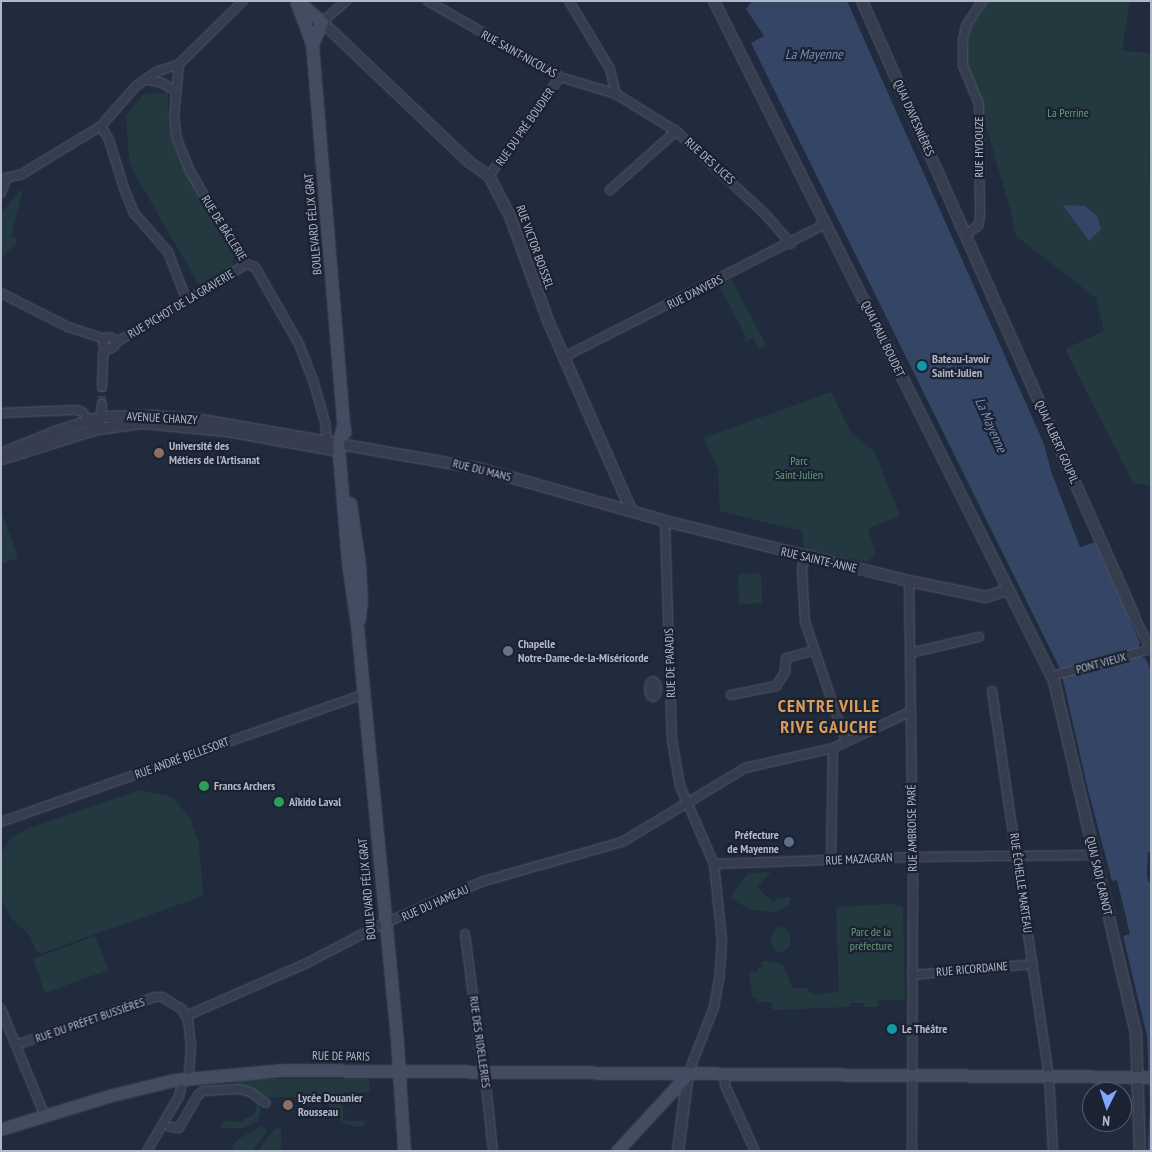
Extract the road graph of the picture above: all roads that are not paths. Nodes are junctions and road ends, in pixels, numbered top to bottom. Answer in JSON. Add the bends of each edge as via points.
{"nodes":[{"id":1,"x":243,"y":1,"type":"edge"},
{"id":2,"x":297,"y":1,"type":"edge"},
{"id":3,"x":346,"y":1,"type":"edge"},
{"id":4,"x":428,"y":1,"type":"edge"},
{"id":5,"x":569,"y":1,"type":"edge"},
{"id":6,"x":714,"y":1,"type":"edge"},
{"id":7,"x":862,"y":1,"type":"edge"},
{"id":8,"x":982,"y":1,"type":"edge"},
{"id":9,"x":322,"y":22,"type":"junction"},
{"id":10,"x":312,"y":44,"type":"junction"},
{"id":11,"x":179,"y":64,"type":"junction"},
{"id":12,"x":168,"y":68,"type":"junction"},
{"id":13,"x":560,"y":76,"type":"junction"},
{"id":14,"x":145,"y":79,"type":"junction"},
{"id":15,"x":168,"y":85,"type":"junction"},
{"id":16,"x":176,"y":91,"type":"junction"},
{"id":17,"x":616,"y":94,"type":"junction"},
{"id":18,"x":101,"y":126,"type":"junction"},
{"id":19,"x":676,"y":131,"type":"junction"},
{"id":20,"x":489,"y":176,"type":"junction"},
{"id":21,"x":4,"y":179,"type":"edge"},
{"id":22,"x":610,"y":190,"type":"dead end"},
{"id":23,"x":1,"y":193,"type":"edge"},
{"id":24,"x":825,"y":224,"type":"junction"},
{"id":25,"x":966,"y":234,"type":"junction"},
{"id":26,"x":791,"y":244,"type":"junction"},
{"id":27,"x":246,"y":264,"type":"junction"},
{"id":28,"x":1,"y":293,"type":"edge"},
{"id":29,"x":188,"y":301,"type":"junction"},
{"id":30,"x":104,"y":339,"type":"junction"},
{"id":31,"x":115,"y":343,"type":"junction"},
{"id":32,"x":107,"y":348,"type":"junction"},
{"id":33,"x":564,"y":357,"type":"junction"},
{"id":34,"x":102,"y":387,"type":"tunnel mouth"},
{"id":35,"x":102,"y":404,"type":"tunnel mouth"},
{"id":36,"x":1,"y":413,"type":"edge"},
{"id":37,"x":101,"y":417,"type":"junction"},
{"id":38,"x":89,"y":420,"type":"junction"},
{"id":39,"x":98,"y":429,"type":"junction"},
{"id":40,"x":337,"y":447,"type":"junction"},
{"id":41,"x":1,"y":454,"type":"edge"},
{"id":42,"x":1,"y":460,"type":"edge"},
{"id":43,"x":632,"y":512,"type":"junction"},
{"id":44,"x":665,"y":521,"type":"junction"},
{"id":45,"x":804,"y":557,"type":"junction"},
{"id":46,"x":908,"y":581,"type":"junction"},
{"id":47,"x":1006,"y":590,"type":"junction"},
{"id":48,"x":1134,"y":616,"type":"joint"},
{"id":49,"x":980,"y":638,"type":"dead end"},
{"id":50,"x":1151,"y":649,"type":"edge"},
{"id":51,"x":813,"y":651,"type":"junction"},
{"id":52,"x":910,"y":653,"type":"junction"},
{"id":53,"x":1052,"y":676,"type":"junction"},
{"id":54,"x":670,"y":683,"type":"junction"},
{"id":55,"x":656,"y":684,"type":"dead end"},
{"id":56,"x":992,"y":690,"type":"dead end"},
{"id":57,"x":364,"y":694,"type":"junction"},
{"id":58,"x":731,"y":695,"type":"dead end"},
{"id":59,"x":910,"y":712,"type":"junction"},
{"id":60,"x":846,"y":742,"type":"junction"},
{"id":61,"x":833,"y":748,"type":"junction"},
{"id":62,"x":687,"y":802,"type":"junction"},
{"id":63,"x":1,"y":822,"type":"edge"},
{"id":64,"x":1094,"y":855,"type":"junction"},
{"id":65,"x":913,"y":856,"type":"junction"},
{"id":66,"x":1017,"y":857,"type":"junction"},
{"id":67,"x":830,"y":860,"type":"junction"},
{"id":68,"x":714,"y":864,"type":"junction"},
{"id":69,"x":384,"y":924,"type":"junction"},
{"id":70,"x":465,"y":934,"type":"dead end"},
{"id":71,"x":1032,"y":964,"type":"junction"},
{"id":72,"x":912,"y":975,"type":"junction"},
{"id":73,"x":1,"y":1008,"type":"edge"},
{"id":74,"x":186,"y":1016,"type":"junction"},
{"id":75,"x":16,"y":1045,"type":"junction"},
{"id":76,"x":398,"y":1070,"type":"junction"},
{"id":77,"x":484,"y":1072,"type":"junction"},
{"id":78,"x":725,"y":1073,"type":"junction"},
{"id":79,"x":688,"y":1074,"type":"junction"},
{"id":80,"x":912,"y":1075,"type":"junction"},
{"id":81,"x":1049,"y":1076,"type":"junction"},
{"id":82,"x":1139,"y":1077,"type":"junction"},
{"id":83,"x":1151,"y":1077,"type":"edge"},
{"id":84,"x":185,"y":1078,"type":"junction"},
{"id":85,"x":266,"y":1103,"type":"dead end"},
{"id":86,"x":44,"y":1114,"type":"junction"},
{"id":87,"x":170,"y":1127,"type":"dead end"},
{"id":88,"x":1,"y":1129,"type":"edge"},
{"id":89,"x":147,"y":1151,"type":"edge"},
{"id":90,"x":404,"y":1151,"type":"edge"},
{"id":91,"x":493,"y":1151,"type":"edge"},
{"id":92,"x":617,"y":1151,"type":"edge"},
{"id":93,"x":678,"y":1151,"type":"edge"},
{"id":94,"x":755,"y":1151,"type":"edge"},
{"id":95,"x":912,"y":1151,"type":"edge"},
{"id":96,"x":1054,"y":1151,"type":"edge"},
{"id":97,"x":1140,"y":1151,"type":"edge"}],
"edges":[{"from":1,"to":11,"type":"street"},
{"from":2,"to":9,"type":"main road","name":"RUE VICTOR BOISSEL"},
{"from":2,"to":10,"type":"main road"},
{"from":3,"to":9,"type":"street"},
{"from":4,"to":13,"type":"street","name":"RUE SAINT-NICOLAS"},
{"from":5,"to":17,"type":"street","via":[[610,69]]},
{"from":6,"to":24,"type":"street","name":"QUAI PAUL BOUDET"},
{"from":7,"to":25,"type":"street","name":"QUAI D'AVESNIÈRES"},
{"from":8,"to":25,"type":"street","name":"RUE HYDOUZE","via":[[966,26],[962,40],[963,66],[979,104],[980,217],[978,226]]},
{"from":9,"to":10,"type":"main road","name":"BOULEVARD FÉLIX GRAT"},
{"from":9,"to":20,"type":"street","name":"RUE VICTOR BOISSEL","via":[[473,165]]},
{"from":10,"to":40,"type":"main road","name":"BOULEVARD FÉLIX GRAT","via":[[342,425]]},
{"from":11,"to":12,"type":"street"},
{"from":11,"to":16,"type":"street","name":"RUE DE BÂCLERIE"},
{"from":12,"to":14,"type":"street"},
{"from":12,"to":15,"type":"street"},
{"from":13,"to":17,"type":"street","name":"RUE SAINT-NICOLAS"},
{"from":13,"to":20,"type":"street","name":"RUE DU PRÉ BOUDIER"},
{"from":14,"to":15,"type":"street"},
{"from":14,"to":18,"type":"street"},
{"from":15,"to":16,"type":"street"},
{"from":16,"to":27,"type":"street","name":"RUE DE BÂCLERIE","via":[[174,116],[177,139],[190,171]]},
{"from":17,"to":19,"type":"street","name":"RUE DES LICES"},
{"from":18,"to":21,"type":"street","via":[[22,174]]},
{"from":18,"to":29,"type":"street","via":[[109,140],[134,213],[168,252]]},
{"from":19,"to":22,"type":"street"},
{"from":19,"to":26,"type":"street","name":"RUE DES LICES","via":[[760,208]]},
{"from":20,"to":33,"type":"street","name":"RUE VICTOR BOISSEL","via":[[510,216],[532,281]]},
{"from":21,"to":23,"type":"street"},
{"from":24,"to":26,"type":"street","name":"RUE D'ANVERS"},
{"from":24,"to":47,"type":"street","name":"QUAI PAUL BOUDET"},
{"from":25,"to":48,"type":"street","name":"QUAI ALBERT GOUPIL"},
{"from":26,"to":33,"type":"street","name":"RUE D'ANVERS"},
{"from":27,"to":29,"type":"street","name":"RUE PICHOT DE LA GRAVERIE"},
{"from":27,"to":40,"type":"street","name":"RUE DE BÂCLERIE","via":[[255,267],[284,315],[313,380],[325,422]]},
{"from":28,"to":30,"type":"street","via":[[68,327]]},
{"from":29,"to":31,"type":"street","name":"RUE PICHOT DE LA GRAVERIE"},
{"from":30,"to":31,"type":"street","via":[[110,337]]},
{"from":30,"to":32,"type":"street","via":[[103,344]]},
{"from":31,"to":32,"type":"street","via":[[112,348]]},
{"from":32,"to":34,"type":"street","via":[[103,354]]},
{"from":33,"to":43,"type":"street","name":"RUE VICTOR BOISSEL"},
{"from":35,"to":37,"type":"street"},
{"from":36,"to":38,"type":"street","via":[[81,411]]},
{"from":37,"to":38,"type":"street","name":"AVENUE CHANZY"},
{"from":37,"to":39,"type":"street"},
{"from":37,"to":40,"type":"street","name":"AVENUE CHANZY","via":[[153,416],[202,420]]},
{"from":38,"to":39,"type":"street"},
{"from":38,"to":41,"type":"street","name":"AVENUE CHANZY"},
{"from":39,"to":40,"type":"street","name":"AVENUE CHANZY","via":[[134,423],[167,424]]},
{"from":39,"to":42,"type":"street","name":"AVENUE CHANZY"},
{"from":40,"to":43,"type":"street","name":"RUE DU MANS","via":[[418,456],[478,468]]},
{"from":40,"to":57,"type":"main road","name":"BOULEVARD FÉLIX GRAT"},
{"from":43,"to":44,"type":"street","name":"RUE SAINTE-ANNE"},
{"from":44,"to":45,"type":"street","name":"RUE SAINTE-ANNE"},
{"from":44,"to":54,"type":"street","name":"RUE DE PARADIS"},
{"from":45,"to":46,"type":"street","name":"RUE SAINTE-ANNE"},
{"from":45,"to":51,"type":"street","via":[[805,622]]},
{"from":46,"to":47,"type":"street","name":"RUE SAINTE-ANNE","via":[[986,597]]},
{"from":46,"to":52,"type":"street","name":"RUE AMBROISE PARÉ"},
{"from":47,"to":53,"type":"street","name":"QUAI PAUL BOUDET"},
{"from":48,"to":50,"type":"street","name":"QUAI ALBERT GOUPIL"},
{"from":49,"to":52,"type":"street"},
{"from":50,"to":53,"type":"street","name":"PONT VIEUX"},
{"from":51,"to":58,"type":"street","via":[[786,658],[785,672],[776,686]]},
{"from":51,"to":60,"type":"street"},
{"from":52,"to":59,"type":"street","name":"RUE AMBROISE PARÉ"},
{"from":53,"to":64,"type":"street","name":"QUAI SADI CARNOT"},
{"from":54,"to":55,"type":"street"},
{"from":54,"to":62,"type":"street","name":"RUE DE PARADIS","via":[[672,740],[680,786]]},
{"from":56,"to":66,"type":"street","name":"RUE ÉCHELLE MARTEAU"},
{"from":57,"to":63,"type":"street","name":"RUE ANDRÉ BELLESORT"},
{"from":57,"to":69,"type":"main road","name":"BOULEVARD FÉLIX GRAT"},
{"from":59,"to":60,"type":"street","name":"RUE DU HAMEAU"},
{"from":59,"to":65,"type":"street","name":"RUE AMBROISE PARÉ"},
{"from":60,"to":61,"type":"street","name":"RUE DU HAMEAU"},
{"from":61,"to":62,"type":"street","name":"RUE DU HAMEAU","via":[[745,768]]},
{"from":61,"to":67,"type":"street"},
{"from":62,"to":68,"type":"street","name":"RUE DE PARADIS"},
{"from":62,"to":69,"type":"street","name":"RUE DU HAMEAU","via":[[622,842],[484,881]]},
{"from":64,"to":66,"type":"street","name":"RUE MAZAGRAN"},
{"from":64,"to":82,"type":"street","name":"QUAI SADI CARNOT","via":[[1136,1033]]},
{"from":65,"to":66,"type":"street","name":"RUE MAZAGRAN"},
{"from":65,"to":67,"type":"street","name":"RUE MAZAGRAN"},
{"from":65,"to":72,"type":"street","name":"RUE AMBROISE PARÉ"},
{"from":66,"to":71,"type":"street","name":"RUE ÉCHELLE MARTEAU"},
{"from":67,"to":68,"type":"street","name":"RUE MAZAGRAN"},
{"from":68,"to":79,"type":"street","name":"RUE DE PARADIS","via":[[723,954],[714,1007]]},
{"from":69,"to":74,"type":"street","name":"RUE DU HAMEAU","via":[[305,964]]},
{"from":69,"to":76,"type":"main road","name":"BOULEVARD FÉLIX GRAT"},
{"from":70,"to":77,"type":"street","name":"RUE DES RIDELLERIES"},
{"from":71,"to":72,"type":"street","name":"RUE RICORDAINE"},
{"from":71,"to":81,"type":"street","name":"RUE ÉCHELLE MARTEAU"},
{"from":72,"to":80,"type":"street","name":"RUE AMBROISE PARÉ"},
{"from":73,"to":75,"type":"street"},
{"from":74,"to":75,"type":"street","name":"RUE DU PRÉFET BUSSIÈRES","via":[[169,1000],[155,997]]},
{"from":74,"to":84,"type":"street","via":[[190,1034]]},
{"from":75,"to":86,"type":"street"},
{"from":76,"to":77,"type":"main road","name":"RUE DE PARIS"},
{"from":76,"to":84,"type":"main road","name":"RUE DE PARIS","via":[[281,1070]]},
{"from":76,"to":90,"type":"main road","name":"BOULEVARD FÉLIX GRAT"},
{"from":77,"to":79,"type":"main road","name":"RUE DE PARIS"},
{"from":77,"to":91,"type":"street","name":"RUE DES RIDELLERIES"},
{"from":78,"to":79,"type":"main road","name":"RUE DE PARIS"},
{"from":78,"to":80,"type":"main road","name":"RUE DE PARIS"},
{"from":78,"to":94,"type":"street","via":[[725,1085]]},
{"from":79,"to":92,"type":"main road"},
{"from":79,"to":93,"type":"street"},
{"from":80,"to":81,"type":"main road","name":"RUE DE PARIS"},
{"from":80,"to":95,"type":"street","name":"RUE AMBROISE PARÉ"},
{"from":81,"to":82,"type":"main road","name":"RUE DE PARIS"},
{"from":81,"to":96,"type":"street","name":"RUE ÉCHELLE MARTEAU"},
{"from":82,"to":83,"type":"main road","name":"RUE DE PARIS"},
{"from":82,"to":97,"type":"street","name":"QUAI SADI CARNOT"},
{"from":84,"to":86,"type":"main road","name":"RUE DE PARIS"},
{"from":84,"to":89,"type":"street","via":[[179,1096]]},
{"from":85,"to":87,"type":"street","via":[[239,1089],[202,1091],[179,1128]]},
{"from":86,"to":88,"type":"main road","name":"RUE DE PARIS"}]}
